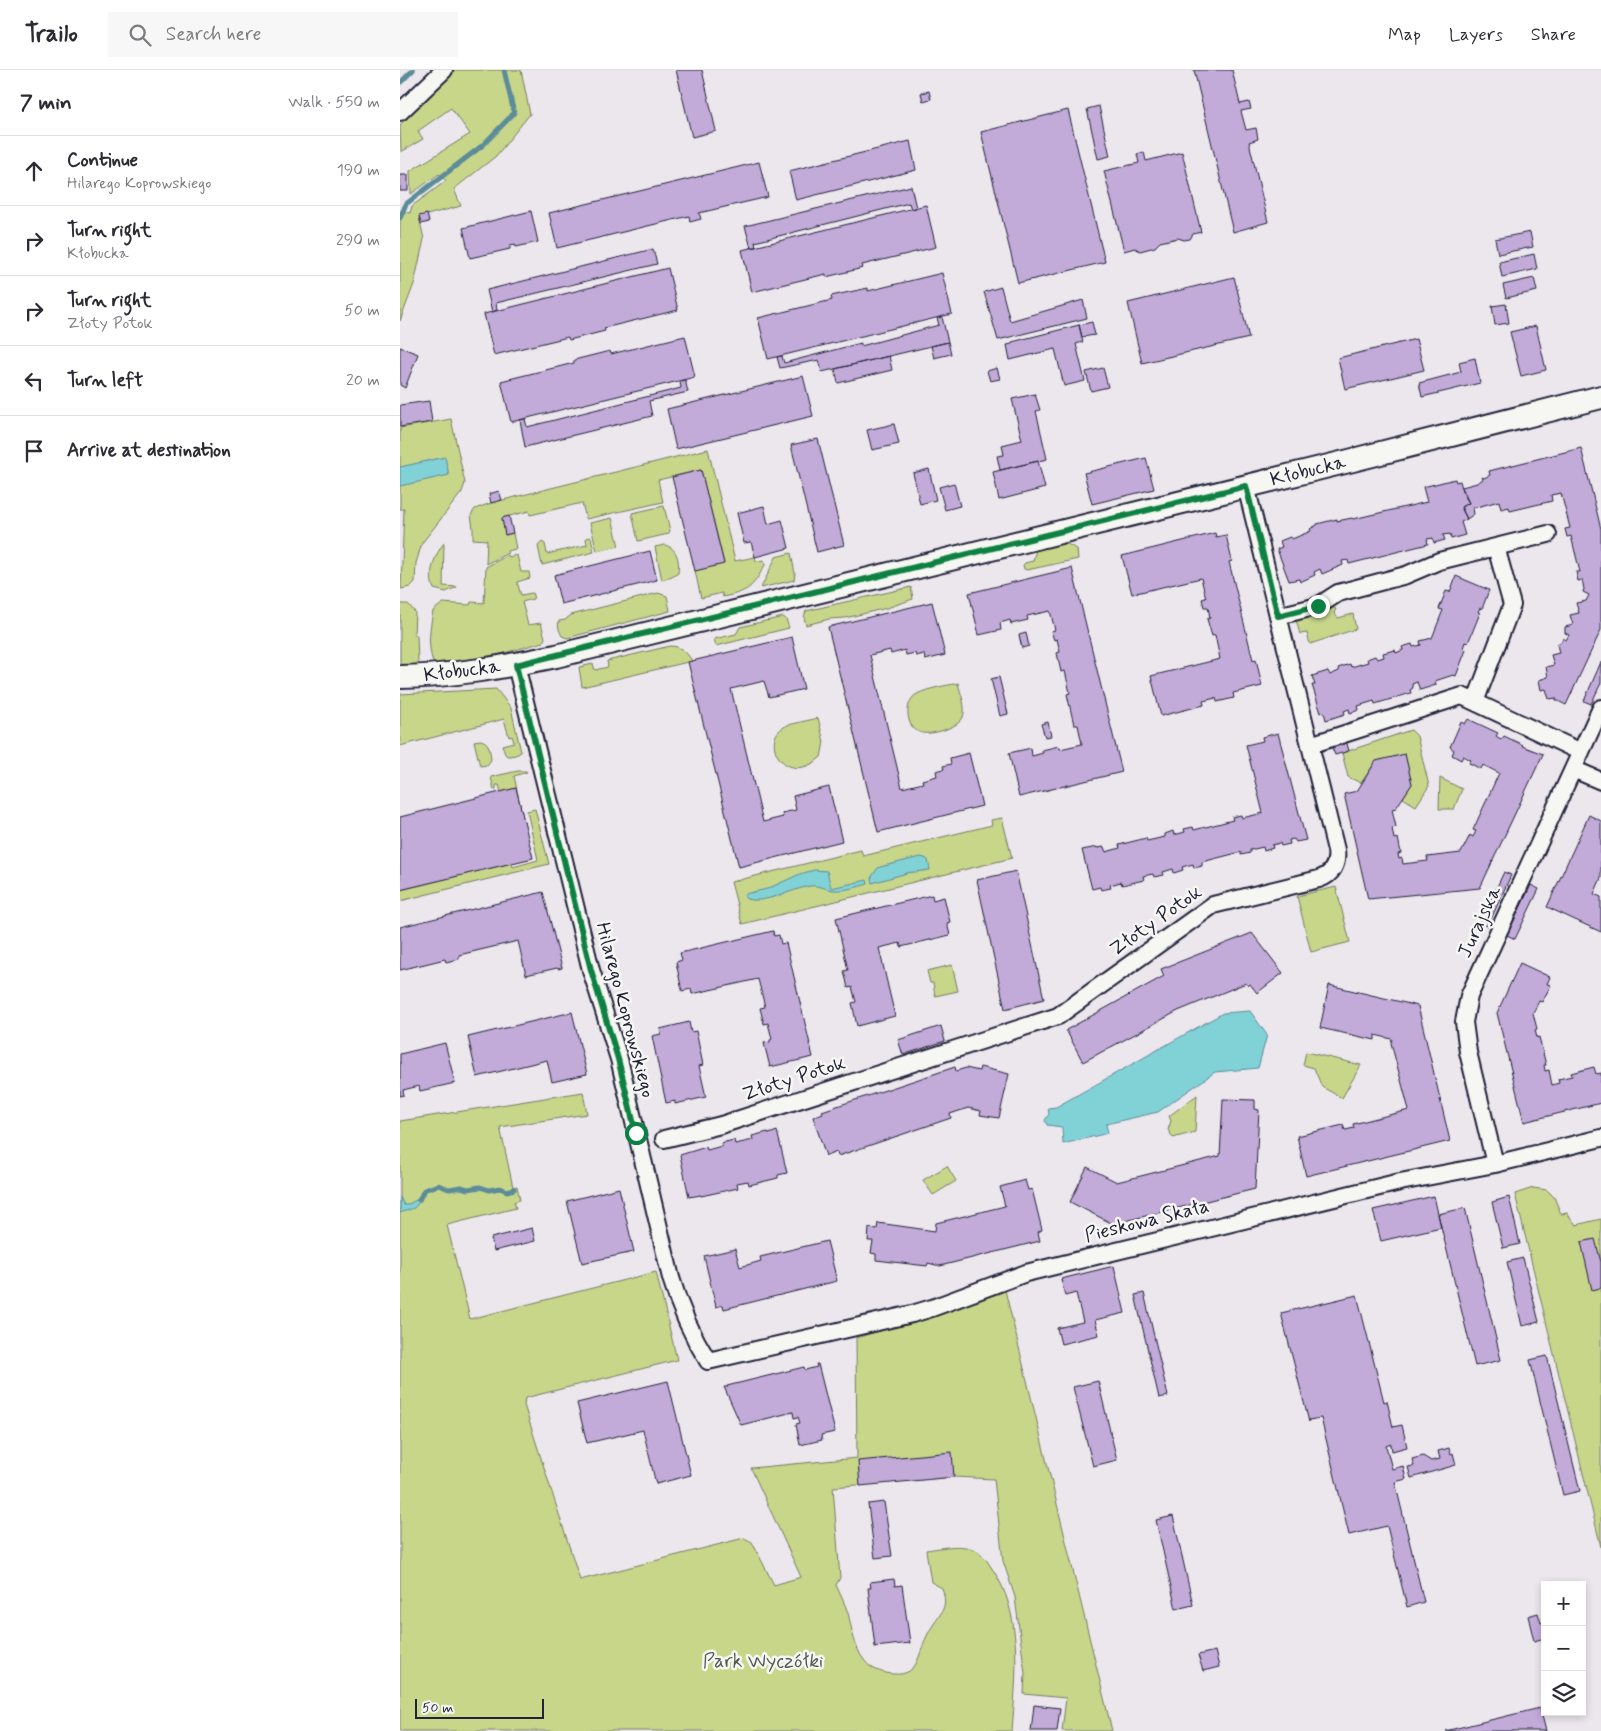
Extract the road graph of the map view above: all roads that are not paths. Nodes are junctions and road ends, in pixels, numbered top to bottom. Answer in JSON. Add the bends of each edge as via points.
{"nodes":[{"id":1,"x":444,"y":70,"type":"edge"},
{"id":2,"x":400,"y":112,"type":"edge"},
{"id":3,"x":1601,"y":397,"type":"edge"},
{"id":4,"x":1246,"y":486,"type":"junction"},
{"id":5,"x":1548,"y":534,"type":"dead end"},
{"id":6,"x":1496,"y":547,"type":"junction"},
{"id":7,"x":1278,"y":616,"type":"junction"},
{"id":8,"x":516,"y":665,"type":"junction"},
{"id":9,"x":400,"y":677,"type":"edge"},
{"id":10,"x":1475,"y":702,"type":"junction"},
{"id":11,"x":1601,"y":708,"type":"edge"},
{"id":12,"x":1310,"y":745,"type":"junction"},
{"id":13,"x":1581,"y":752,"type":"junction"},
{"id":14,"x":1573,"y":769,"type":"junction"},
{"id":15,"x":1601,"y":781,"type":"edge"},
{"id":16,"x":1601,"y":1138,"type":"edge"},
{"id":17,"x":664,"y":1139,"type":"dead end"},
{"id":18,"x":1495,"y":1164,"type":"junction"},
{"id":19,"x":708,"y":1361,"type":"joint"}],
"edges":[{"from":1,"to":2,"type":"street"},
{"from":3,"to":4,"type":"street","name":"Kłobucka"},
{"from":4,"to":7,"type":"street","name":"Złoty Potok"},
{"from":4,"to":8,"type":"street","name":"Kłobucka"},
{"from":5,"to":6,"type":"street"},
{"from":6,"to":7,"type":"street","via":[[1338,593],[1318,606]]},
{"from":6,"to":10,"type":"street","via":[[1512,605]]},
{"from":7,"to":12,"type":"street","name":"Złoty Potok"},
{"from":8,"to":9,"type":"street","name":"Kłobucka"},
{"from":8,"to":19,"type":"street","name":"Hilarego Koprowskiego","via":[[671,1278],[681,1311]]},
{"from":10,"to":12,"type":"street","via":[[1462,696]]},
{"from":10,"to":13,"type":"street"},
{"from":11,"to":13,"type":"street","name":"Jurajska"},
{"from":12,"to":17,"type":"street","name":"Złoty Potok","via":[[1337,857],[1333,869],[1324,878],[1213,905],[1058,1016],[721,1125]]},
{"from":13,"to":14,"type":"street","name":"Jurajska"},
{"from":14,"to":15,"type":"street"},
{"from":14,"to":18,"type":"street","name":"Jurajska","via":[[1465,1009],[1468,1052]]},
{"from":16,"to":18,"type":"street","name":"Pieskowa Skała"},
{"from":18,"to":19,"type":"street","name":"Pieskowa Skała","via":[[1400,1182],[1026,1273],[918,1312]]}]}
